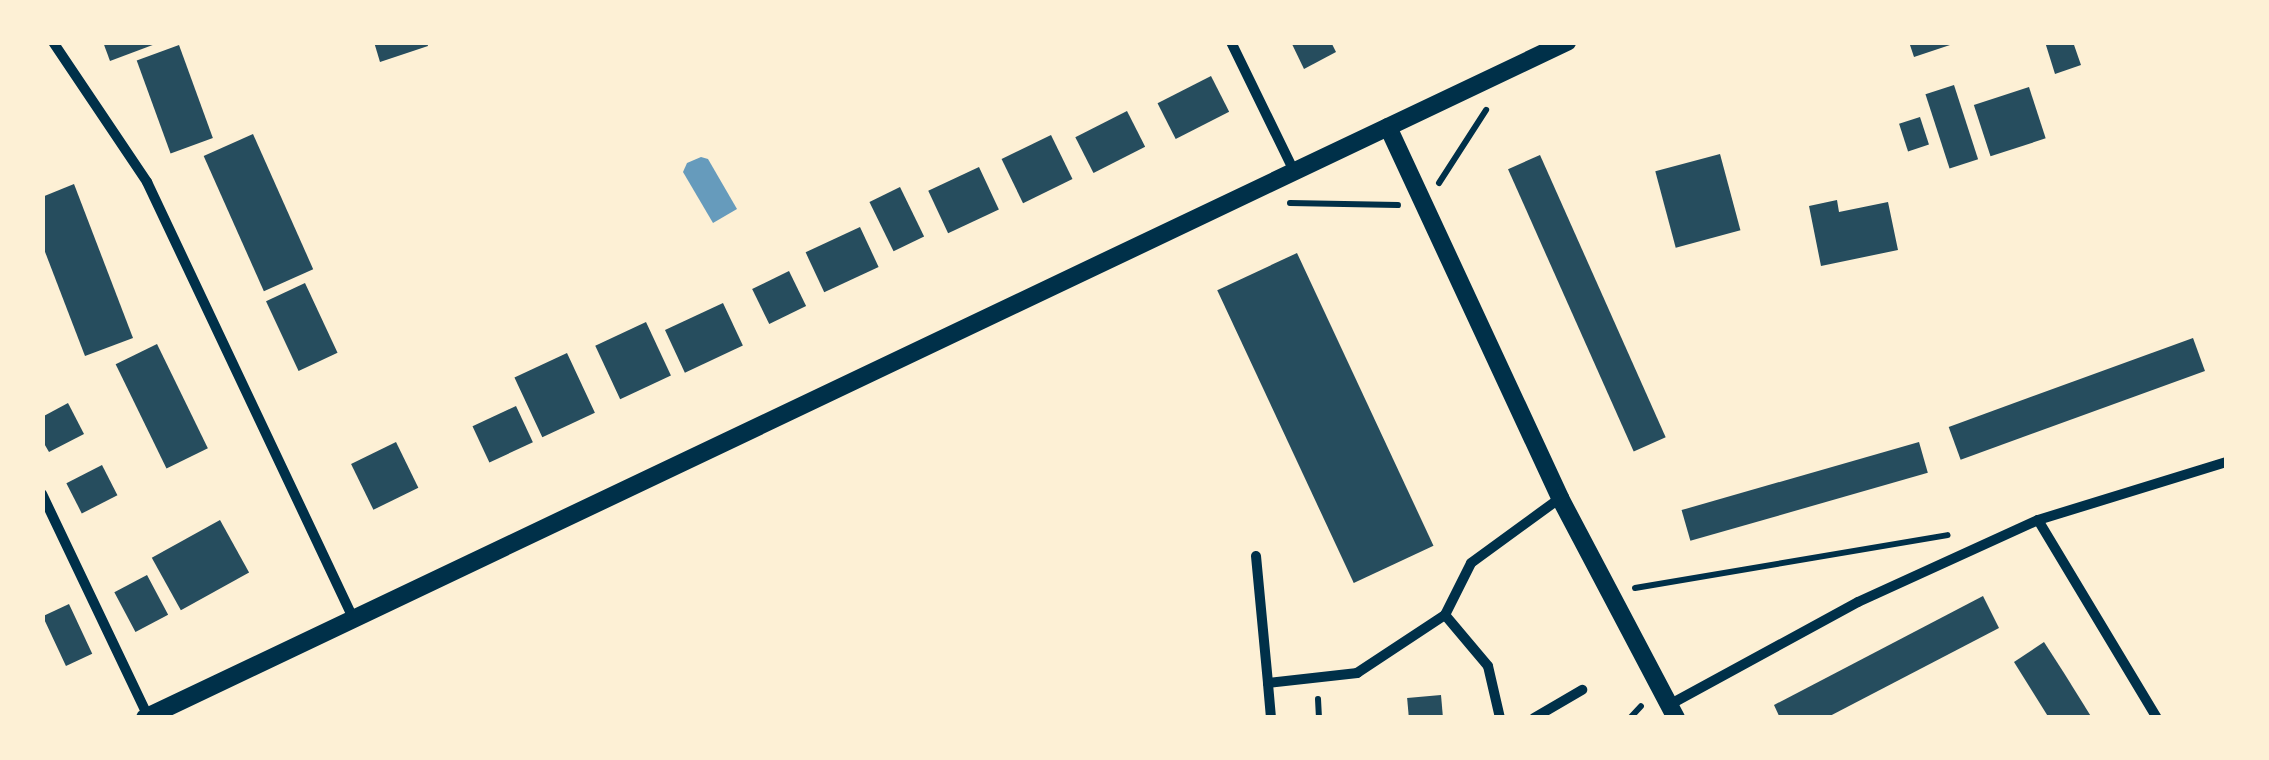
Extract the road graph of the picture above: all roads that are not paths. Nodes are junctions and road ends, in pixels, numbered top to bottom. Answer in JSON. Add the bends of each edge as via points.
{"nodes":[{"id":1,"x":54,"y":42,"type":"edge"},
{"id":2,"x":1231,"y":42,"type":"edge"},
{"id":3,"x":1566,"y":42,"type":"edge"},
{"id":4,"x":1388,"y":126,"type":"junction"},
{"id":5,"x":1294,"y":171,"type":"junction"},
{"id":6,"x":2226,"y":462,"type":"edge"},
{"id":7,"x":42,"y":494,"type":"edge"},
{"id":8,"x":1560,"y":498,"type":"junction"},
{"id":9,"x":2038,"y":520,"type":"junction"},
{"id":10,"x":1256,"y":556,"type":"dead end"},
{"id":11,"x":1445,"y":615,"type":"junction"},
{"id":12,"x":352,"y":618,"type":"junction"},
{"id":13,"x":1268,"y":683,"type":"junction"},
{"id":14,"x":1582,"y":690,"type":"dead end"},
{"id":15,"x":1672,"y":711,"type":"edge"},
{"id":16,"x":146,"y":717,"type":"edge"},
{"id":17,"x":1272,"y":718,"type":"edge"},
{"id":18,"x":1500,"y":718,"type":"edge"},
{"id":19,"x":1534,"y":718,"type":"edge"},
{"id":20,"x":2157,"y":718,"type":"edge"}],
"edges":[{"from":1,"to":12,"type":"street","via":[[148,182]]},
{"from":2,"to":5,"type":"street"},
{"from":3,"to":4,"type":"street"},
{"from":4,"to":5,"type":"street"},
{"from":4,"to":8,"type":"street"},
{"from":5,"to":12,"type":"street"},
{"from":6,"to":9,"type":"street"},
{"from":7,"to":16,"type":"street"},
{"from":8,"to":11,"type":"street","via":[[1471,562]]},
{"from":8,"to":15,"type":"street"},
{"from":9,"to":15,"type":"street","via":[[1858,602]]},
{"from":9,"to":20,"type":"street"},
{"from":10,"to":13,"type":"street"},
{"from":11,"to":13,"type":"street","via":[[1357,672]]},
{"from":11,"to":18,"type":"street","via":[[1488,666]]},
{"from":12,"to":16,"type":"street"},
{"from":13,"to":17,"type":"street"},
{"from":14,"to":19,"type":"street"}]}
